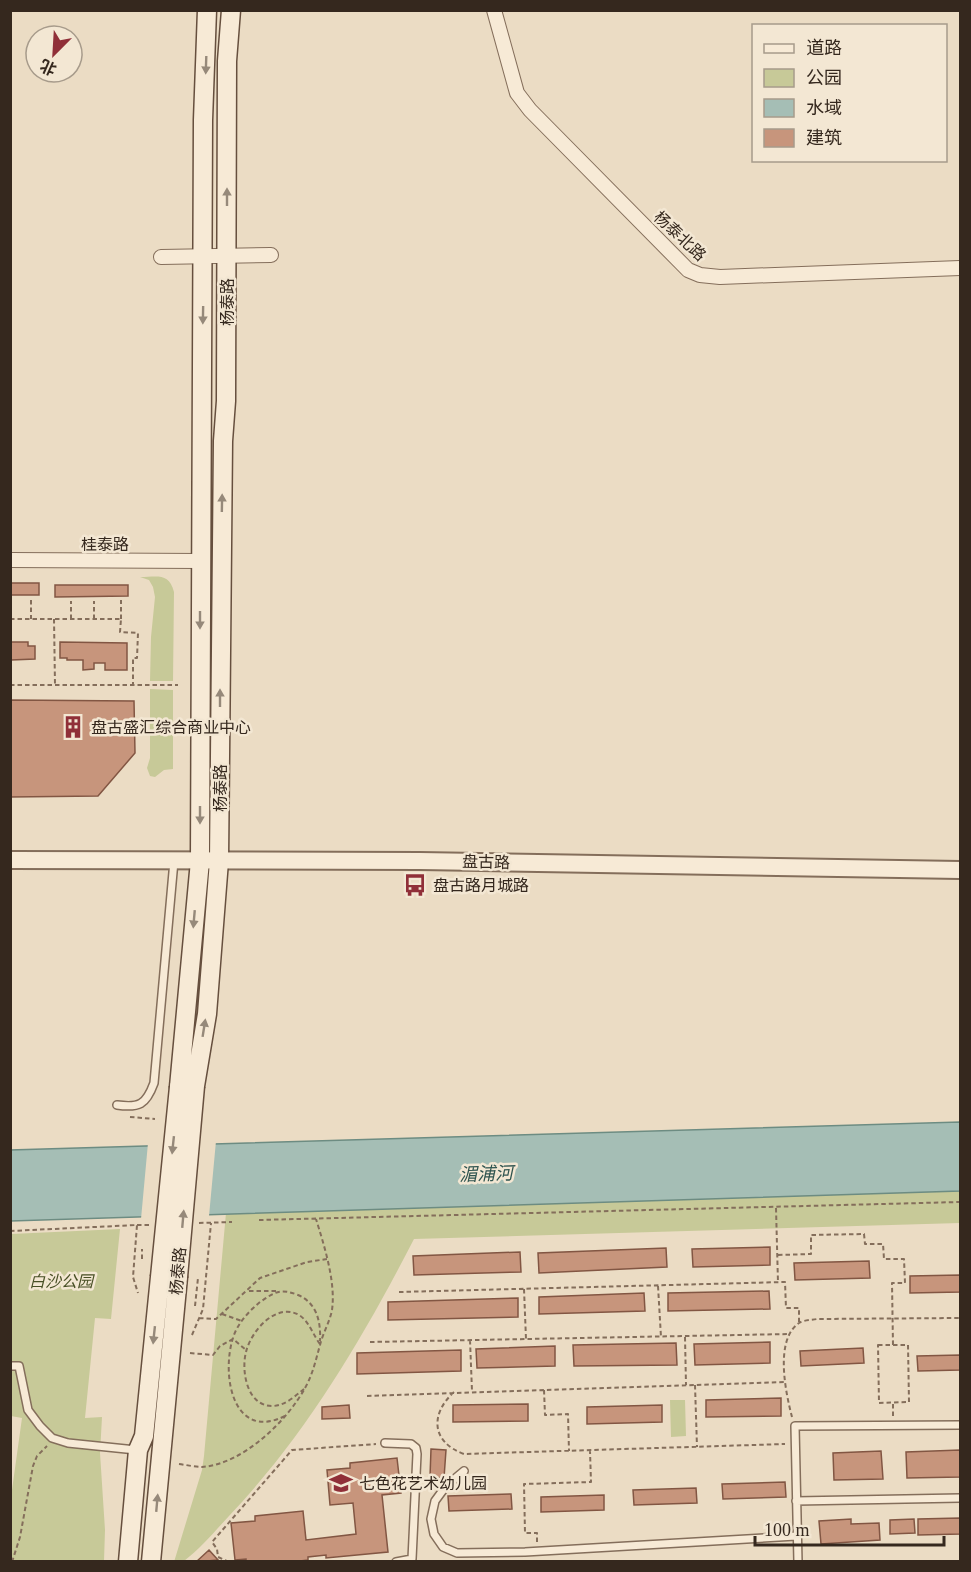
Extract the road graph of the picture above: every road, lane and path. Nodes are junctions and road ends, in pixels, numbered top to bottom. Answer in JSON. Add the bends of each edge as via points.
{"nodes":[{"id":1,"x":207,"y":10,"type":"edge"},
{"id":2,"x":231,"y":10,"type":"edge"},
{"id":3,"x":494,"y":10,"type":"edge"},
{"id":4,"x":271,"y":255,"type":"dead end"},
{"id":5,"x":204,"y":256,"type":"junction"},
{"id":6,"x":227,"y":256,"type":"junction"},
{"id":7,"x":161,"y":257,"type":"dead end"},
{"id":8,"x":960,"y":268,"type":"edge"},
{"id":9,"x":10,"y":560,"type":"edge"},
{"id":10,"x":200,"y":561,"type":"junction"},
{"id":11,"x":31,"y":600,"type":"dead end"},
{"id":12,"x":121,"y":600,"type":"dead end"},
{"id":13,"x":71,"y":601,"type":"dead end"},
{"id":14,"x":94,"y":601,"type":"dead end"},
{"id":15,"x":10,"y":619,"type":"edge"},
{"id":16,"x":31,"y":619,"type":"junction"},
{"id":17,"x":54,"y":619,"type":"junction"},
{"id":18,"x":71,"y":619,"type":"junction"},
{"id":19,"x":94,"y":619,"type":"junction"},
{"id":20,"x":121,"y":619,"type":"junction"},
{"id":21,"x":10,"y":685,"type":"edge"},
{"id":22,"x":55,"y":685,"type":"junction"},
{"id":23,"x":133,"y":685,"type":"junction"},
{"id":24,"x":178,"y":685,"type":"dead end"},
{"id":25,"x":10,"y":860,"type":"edge"},
{"id":26,"x":174,"y":861,"type":"junction"},
{"id":27,"x":200,"y":861,"type":"junction"},
{"id":28,"x":219,"y":861,"type":"junction"},
{"id":29,"x":960,"y":870,"type":"edge"},
{"id":30,"x":187,"y":1087,"type":"junction"},
{"id":31,"x":117,"y":1105,"type":"dead end"},
{"id":32,"x":127,"y":1116,"type":"dead end"},
{"id":33,"x":154,"y":1119,"type":"dead end"},
{"id":34,"x":960,"y":1202,"type":"edge"},
{"id":35,"x":776,"y":1207,"type":"junction"},
{"id":36,"x":316,"y":1219,"type":"junction"},
{"id":37,"x":259,"y":1220,"type":"dead end"},
{"id":38,"x":211,"y":1223,"type":"dead end"},
{"id":39,"x":10,"y":1231,"type":"edge"},
{"id":40,"x":142,"y":1249,"type":"dead end"},
{"id":41,"x":778,"y":1255,"type":"junction"},
{"id":42,"x":141,"y":1259,"type":"dead end"},
{"id":43,"x":327,"y":1259,"type":"junction"},
{"id":44,"x":169,"y":1277,"type":"junction"},
{"id":45,"x":198,"y":1278,"type":"dead end"},
{"id":46,"x":778,"y":1283,"type":"junction"},
{"id":47,"x":658,"y":1286,"type":"junction"},
{"id":48,"x":524,"y":1289,"type":"junction"},
{"id":49,"x":247,"y":1291,"type":"junction"},
{"id":50,"x":276,"y":1291,"type":"junction"},
{"id":51,"x":399,"y":1292,"type":"dead end"},
{"id":52,"x":138,"y":1293,"type":"dead end"},
{"id":53,"x":195,"y":1306,"type":"dead end"},
{"id":54,"x":222,"y":1314,"type":"junction"},
{"id":55,"x":199,"y":1318,"type":"junction"},
{"id":56,"x":893,"y":1318,"type":"junction"},
{"id":57,"x":960,"y":1318,"type":"edge"},
{"id":58,"x":242,"y":1321,"type":"junction"},
{"id":59,"x":799,"y":1323,"type":"junction"},
{"id":60,"x":192,"y":1335,"type":"dead end"},
{"id":61,"x":789,"y":1335,"type":"junction"},
{"id":62,"x":685,"y":1336,"type":"junction"},
{"id":63,"x":661,"y":1337,"type":"junction"},
{"id":64,"x":232,"y":1339,"type":"junction"},
{"id":65,"x":526,"y":1339,"type":"junction"},
{"id":66,"x":470,"y":1340,"type":"junction"},
{"id":67,"x":370,"y":1342,"type":"dead end"},
{"id":68,"x":320,"y":1344,"type":"junction"},
{"id":69,"x":893,"y":1345,"type":"junction"},
{"id":70,"x":246,"y":1350,"type":"junction"},
{"id":71,"x":190,"y":1353,"type":"dead end"},
{"id":72,"x":10,"y":1366,"type":"edge"},
{"id":73,"x":785,"y":1382,"type":"junction"},
{"id":74,"x":686,"y":1385,"type":"junction"},
{"id":75,"x":695,"y":1385,"type":"junction"},
{"id":76,"x":306,"y":1387,"type":"junction"},
{"id":77,"x":544,"y":1389,"type":"junction"},
{"id":78,"x":472,"y":1391,"type":"junction"},
{"id":79,"x":454,"y":1392,"type":"junction"},
{"id":80,"x":367,"y":1396,"type":"dead end"},
{"id":81,"x":893,"y":1403,"type":"junction"},
{"id":82,"x":288,"y":1415,"type":"junction"},
{"id":83,"x":893,"y":1425,"type":"junction"},
{"id":84,"x":960,"y":1425,"type":"edge"},
{"id":85,"x":795,"y":1426,"type":"junction"},
{"id":86,"x":68,"y":1443,"type":"junction"},
{"id":87,"x":385,"y":1443,"type":"joint"},
{"id":88,"x":795,"y":1444,"type":"junction"},
{"id":89,"x":696,"y":1447,"type":"junction"},
{"id":90,"x":138,"y":1450,"type":"junction"},
{"id":91,"x":590,"y":1450,"type":"junction"},
{"id":92,"x":569,"y":1451,"type":"junction"},
{"id":93,"x":179,"y":1464,"type":"dead end"},
{"id":94,"x":464,"y":1471,"type":"dead end"},
{"id":95,"x":960,"y":1498,"type":"edge"},
{"id":96,"x":796,"y":1501,"type":"junction"},
{"id":97,"x":796,"y":1536,"type":"junction"},
{"id":98,"x":538,"y":1551,"type":"junction"},
{"id":99,"x":412,"y":1560,"type":"edge"},
{"id":100,"x":12,"y":1562,"type":"edge"},
{"id":101,"x":128,"y":1562,"type":"edge"},
{"id":102,"x":151,"y":1562,"type":"edge"},
{"id":103,"x":229,"y":1562,"type":"edge"},
{"id":104,"x":396,"y":1562,"type":"edge"},
{"id":105,"x":798,"y":1562,"type":"edge"}],
"edges":[{"from":1,"to":5,"type":"main road","name":"杨泰路","one_way":true},
{"from":6,"to":2,"type":"main road","name":"杨泰路","one_way":true,"via":[[227,61]]},
{"from":3,"to":8,"type":"street","name":"杨泰北路","via":[[517,93],[688,270],[720,277]]},
{"from":4,"to":6,"type":"street"},
{"from":5,"to":6,"type":"street"},
{"from":5,"to":7,"type":"street"},
{"from":5,"to":10,"type":"main road","name":"杨泰路","one_way":true},
{"from":28,"to":6,"type":"main road","name":"杨泰路","one_way":true},
{"from":9,"to":10,"type":"street","name":"桂泰路"},
{"from":10,"to":27,"type":"main road","name":"杨泰路","one_way":true},
{"from":11,"to":16,"type":"path"},
{"from":12,"to":20,"type":"path"},
{"from":13,"to":18,"type":"path"},
{"from":14,"to":19,"type":"path"},
{"from":15,"to":16,"type":"path"},
{"from":16,"to":17,"type":"path"},
{"from":17,"to":18,"type":"path"},
{"from":17,"to":22,"type":"path"},
{"from":18,"to":19,"type":"path"},
{"from":19,"to":20,"type":"path"},
{"from":20,"to":23,"type":"path","via":[[120,632],[138,633]]},
{"from":21,"to":22,"type":"path"},
{"from":22,"to":23,"type":"path"},
{"from":23,"to":24,"type":"path"},
{"from":25,"to":26,"type":"street","name":"盘古路"},
{"from":26,"to":27,"type":"street","name":"盘古路"},
{"from":26,"to":31,"type":"lane","via":[[154,1083],[142,1103],[133,1107]]},
{"from":27,"to":28,"type":"street","name":"盘古路"},
{"from":27,"to":30,"type":"main road","name":"杨泰路","one_way":true},
{"from":28,"to":29,"type":"street","name":"盘古路"},
{"from":30,"to":28,"type":"main road","name":"杨泰路","one_way":true,"via":[[207,1014]]},
{"from":30,"to":44,"type":"main road","name":"杨泰路","bridge":true},
{"from":32,"to":33,"type":"path"},
{"from":34,"to":35,"type":"path"},
{"from":35,"to":36,"type":"path"},
{"from":35,"to":41,"type":"path"},
{"from":36,"to":37,"type":"path"},
{"from":36,"to":43,"type":"path"},
{"from":38,"to":55,"type":"path"},
{"from":39,"to":52,"type":"path","via":[[137,1225],[133,1277]]},
{"from":40,"to":42,"type":"path"},
{"from":41,"to":46,"type":"path"},
{"from":41,"to":56,"type":"path","via":[[811,1254],[811,1235],[864,1234],[865,1245],[883,1244],[884,1259],[904,1258],[905,1283],[892,1283]]},
{"from":43,"to":49,"type":"path","via":[[278,1271],[261,1278]]},
{"from":43,"to":68,"type":"path","via":[[332,1309]]},
{"from":44,"to":90,"type":"main road","name":"杨泰路","one_way":true,"via":[[144,1436]]},
{"from":102,"to":44,"type":"main road","name":"杨泰路","one_way":true},
{"from":45,"to":53,"type":"path","name":"杨泰路"},
{"from":46,"to":47,"type":"path"},
{"from":46,"to":59,"type":"path","via":[[785,1282],[786,1308],[799,1308]]},
{"from":47,"to":48,"type":"path"},
{"from":47,"to":63,"type":"path"},
{"from":48,"to":51,"type":"path"},
{"from":48,"to":65,"type":"path"},
{"from":49,"to":50,"type":"path"},
{"from":49,"to":54,"type":"path"},
{"from":50,"to":58,"type":"path"},
{"from":50,"to":68,"type":"path","via":[[310,1302],[321,1324]]},
{"from":54,"to":55,"type":"path","via":[[216,1319]]},
{"from":54,"to":58,"type":"path"},
{"from":55,"to":60,"type":"path"},
{"from":56,"to":57,"type":"path"},
{"from":56,"to":59,"type":"path","via":[[817,1319]]},
{"from":56,"to":69,"type":"path"},
{"from":58,"to":64,"type":"path"},
{"from":59,"to":61,"type":"path"},
{"from":61,"to":62,"type":"path"},
{"from":61,"to":73,"type":"path","via":[[784,1353]]},
{"from":62,"to":63,"type":"path"},
{"from":62,"to":74,"type":"path"},
{"from":63,"to":65,"type":"path"},
{"from":64,"to":70,"type":"path"},
{"from":64,"to":71,"type":"path","via":[[213,1355]]},
{"from":64,"to":82,"type":"path","via":[[232,1396],[241,1411],[254,1420],[272,1422]]},
{"from":65,"to":66,"type":"path"},
{"from":66,"to":67,"type":"path"},
{"from":66,"to":78,"type":"path"},
{"from":68,"to":70,"type":"path","via":[[306,1321],[287,1311],[268,1318]]},
{"from":68,"to":76,"type":"path"},
{"from":69,"to":81,"type":"path","via":[[878,1345],[879,1403]]},
{"from":69,"to":81,"type":"path","via":[[908,1345],[909,1402]]},
{"from":70,"to":76,"type":"path","via":[[246,1382],[261,1403],[272,1406],[287,1402]]},
{"from":72,"to":86,"type":"lane","via":[[19,1366],[28,1410],[34,1418],[52,1438]]},
{"from":73,"to":75,"type":"path"},
{"from":73,"to":85,"type":"path"},
{"from":74,"to":75,"type":"path"},
{"from":74,"to":77,"type":"path"},
{"from":75,"to":89,"type":"path"},
{"from":76,"to":82,"type":"path"},
{"from":77,"to":78,"type":"path"},
{"from":77,"to":92,"type":"path","via":[[545,1415],[568,1414]]},
{"from":78,"to":79,"type":"path"},
{"from":79,"to":80,"type":"path"},
{"from":79,"to":92,"type":"path","via":[[437,1416],[444,1441],[454,1450],[464,1454]]},
{"from":81,"to":83,"type":"path"},
{"from":82,"to":93,"type":"path","via":[[246,1450],[223,1461],[202,1467]]},
{"from":83,"to":84,"type":"lane"},
{"from":83,"to":85,"type":"lane"},
{"from":85,"to":88,"type":"lane"},
{"from":86,"to":90,"type":"lane"},
{"from":86,"to":100,"type":"path","via":[[48,1445],[37,1456]]},
{"from":87,"to":99,"type":"lane","via":[[411,1444],[416,1448]]},
{"from":87,"to":103,"type":"path","via":[[292,1450],[212,1542],[218,1557]]},
{"from":88,"to":89,"type":"path"},
{"from":88,"to":96,"type":"lane"},
{"from":89,"to":91,"type":"path"},
{"from":90,"to":101,"type":"main road","name":"杨泰路"},
{"from":91,"to":92,"type":"path"},
{"from":91,"to":98,"type":"path","via":[[591,1482],[524,1484],[525,1533],[537,1533]]},
{"from":94,"to":98,"type":"lane","via":[[435,1501],[431,1519],[434,1534],[443,1547],[458,1553]]},
{"from":95,"to":96,"type":"lane"},
{"from":96,"to":97,"type":"lane"},
{"from":97,"to":98,"type":"lane"},
{"from":97,"to":105,"type":"lane"},
{"from":99,"to":104,"type":"lane"}]}
